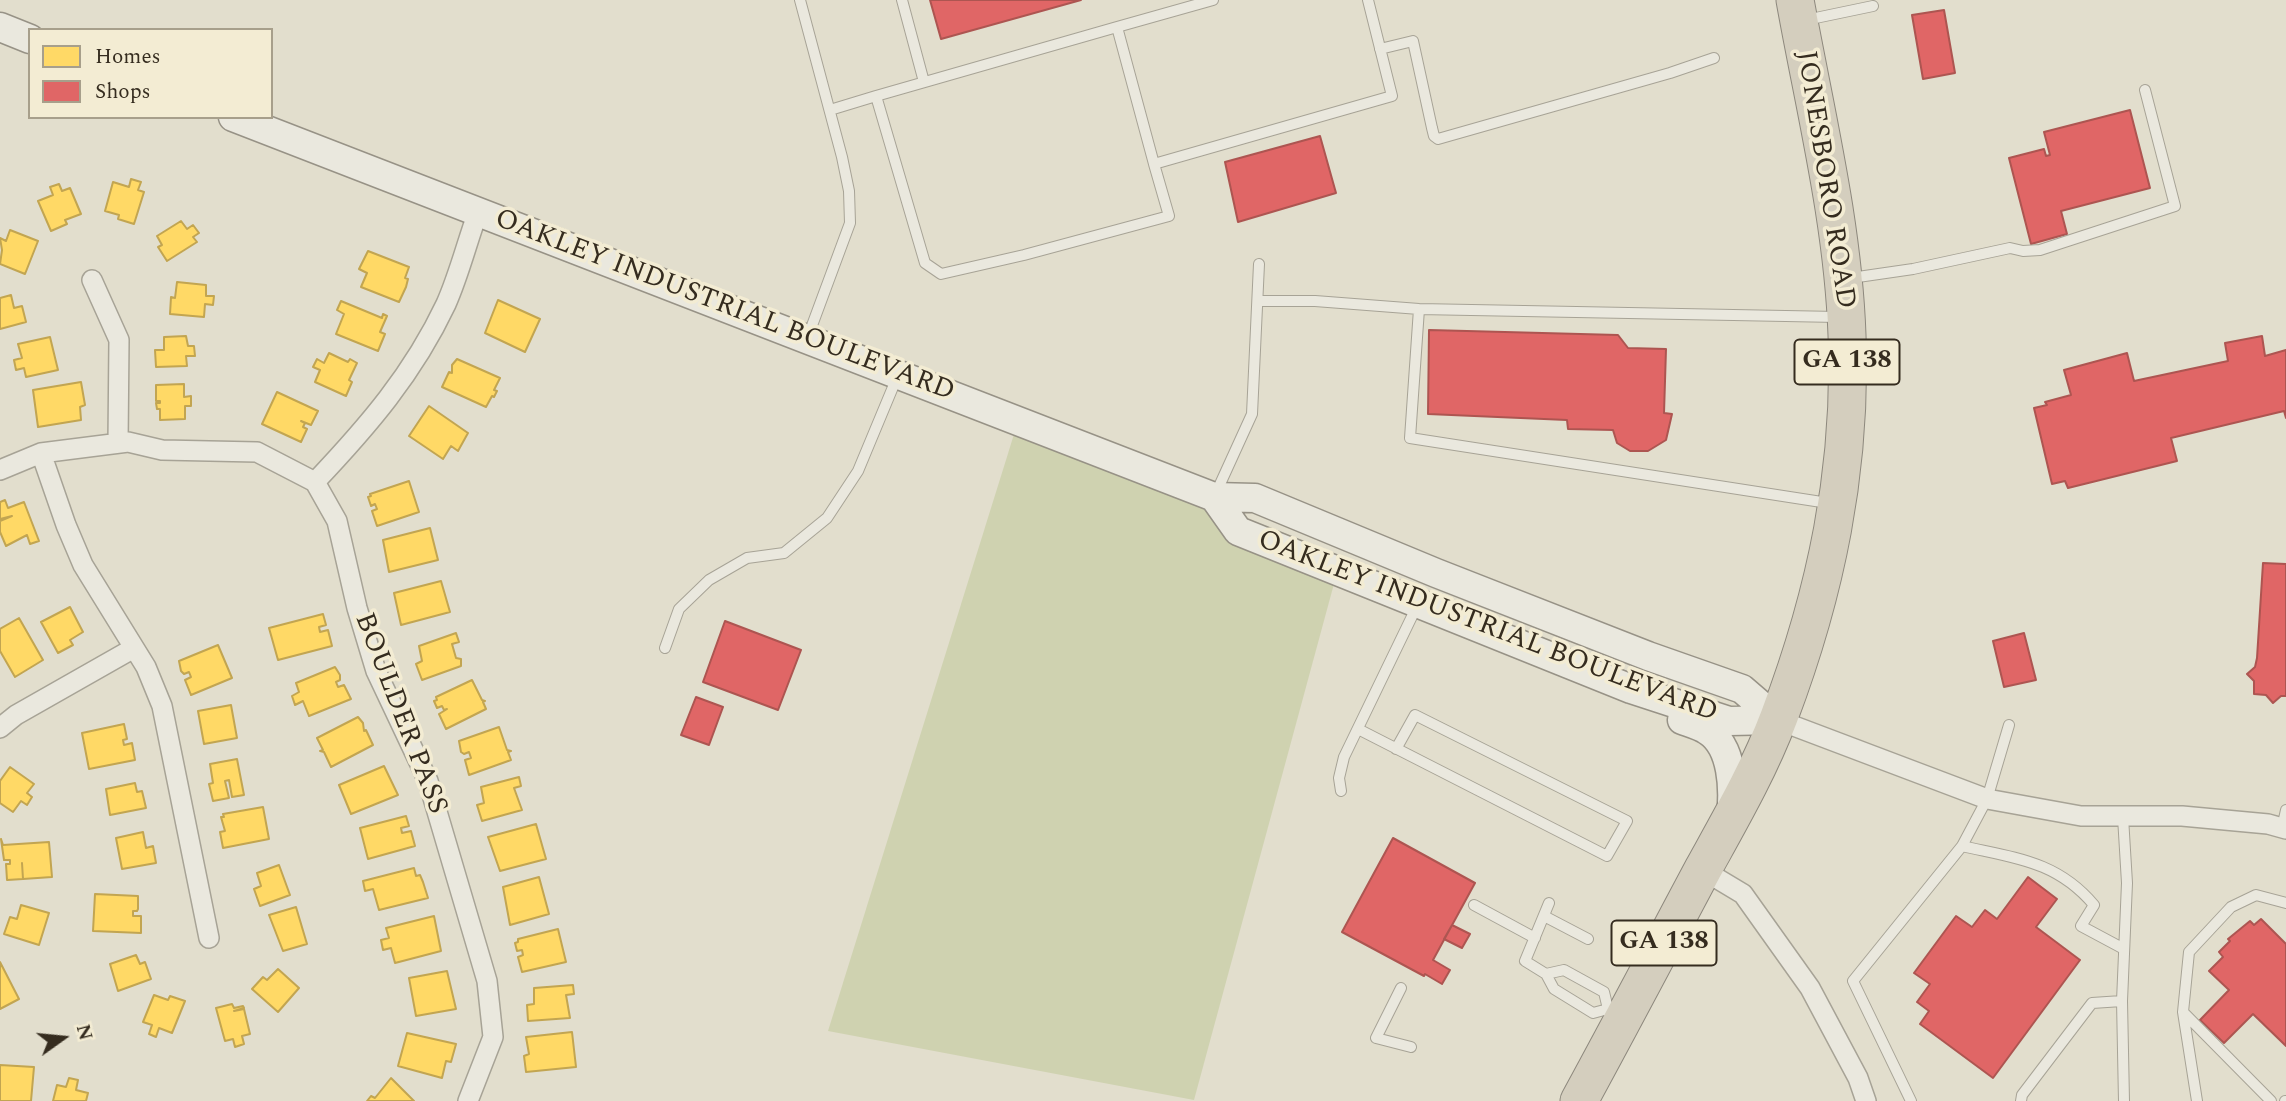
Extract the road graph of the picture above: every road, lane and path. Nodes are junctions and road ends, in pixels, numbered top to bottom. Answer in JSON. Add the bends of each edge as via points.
{"nodes":[{"id":1,"x":800,"y":0,"type":"edge"},
{"id":2,"x":902,"y":0,"type":"edge"},
{"id":3,"x":1213,"y":0,"type":"edge"},
{"id":4,"x":1368,"y":0,"type":"edge"},
{"id":5,"x":1873,"y":6,"type":"dead end"},
{"id":6,"x":1797,"y":10,"type":"edge"},
{"id":7,"x":0,"y":27,"type":"edge"},
{"id":8,"x":1117,"y":27,"type":"junction"},
{"id":9,"x":28,"y":38,"type":"edge"},
{"id":10,"x":1380,"y":49,"type":"junction"},
{"id":11,"x":1714,"y":58,"type":"dead end"},
{"id":12,"x":924,"y":82,"type":"junction"},
{"id":13,"x":2145,"y":90,"type":"dead end"},
{"id":14,"x":876,"y":96,"type":"junction"},
{"id":15,"x":830,"y":110,"type":"junction"},
{"id":16,"x":238,"y":119,"type":"edge"},
{"id":17,"x":1154,"y":164,"type":"junction"},
{"id":18,"x":478,"y":212,"type":"junction"},
{"id":19,"x":1259,"y":264,"type":"dead end"},
{"id":20,"x":1843,"y":279,"type":"junction"},
{"id":21,"x":92,"y":280,"type":"dead end"},
{"id":22,"x":1258,"y":301,"type":"junction"},
{"id":23,"x":1419,"y":309,"type":"junction"},
{"id":24,"x":1846,"y":317,"type":"junction"},
{"id":25,"x":806,"y":339,"type":"junction"},
{"id":26,"x":898,"y":375,"type":"junction"},
{"id":27,"x":118,"y":443,"type":"junction"},
{"id":28,"x":41,"y":453,"type":"junction"},
{"id":29,"x":0,"y":470,"type":"edge"},
{"id":30,"x":315,"y":482,"type":"junction"},
{"id":31,"x":1214,"y":497,"type":"junction"},
{"id":32,"x":1837,"y":505,"type":"junction"},
{"id":33,"x":1418,"y":603,"type":"junction"},
{"id":34,"x":134,"y":648,"type":"junction"},
{"id":35,"x":665,"y":648,"type":"dead end"},
{"id":36,"x":1531,"y":648,"type":"junction"},
{"id":37,"x":1778,"y":720,"type":"junction"},
{"id":38,"x":2009,"y":725,"type":"dead end"},
{"id":39,"x":0,"y":728,"type":"edge"},
{"id":40,"x":1358,"y":729,"type":"junction"},
{"id":41,"x":1396,"y":749,"type":"junction"},
{"id":42,"x":1341,"y":792,"type":"dead end"},
{"id":43,"x":1987,"y":800,"type":"junction"},
{"id":44,"x":2123,"y":817,"type":"junction"},
{"id":45,"x":1730,"y":820,"type":"junction"},
{"id":46,"x":2285,"y":822,"type":"edge"},
{"id":47,"x":1962,"y":846,"type":"junction"},
{"id":48,"x":1703,"y":870,"type":"junction"},
{"id":49,"x":1549,"y":903,"type":"dead end"},
{"id":50,"x":2286,"y":903,"type":"edge"},
{"id":51,"x":1474,"y":905,"type":"dead end"},
{"id":52,"x":1544,"y":916,"type":"junction"},
{"id":53,"x":209,"y":938,"type":"dead end"},
{"id":54,"x":1535,"y":938,"type":"junction"},
{"id":55,"x":1588,"y":939,"type":"dead end"},
{"id":56,"x":2124,"y":949,"type":"junction"},
{"id":57,"x":1546,"y":974,"type":"junction"},
{"id":58,"x":1401,"y":988,"type":"dead end"},
{"id":59,"x":2122,"y":1002,"type":"junction"},
{"id":60,"x":2183,"y":1012,"type":"junction"},
{"id":61,"x":1617,"y":1013,"type":"junction"},
{"id":62,"x":1411,"y":1047,"type":"dead end"},
{"id":63,"x":468,"y":1101,"type":"edge"},
{"id":64,"x":1579,"y":1101,"type":"edge"},
{"id":65,"x":1866,"y":1101,"type":"edge"},
{"id":66,"x":1911,"y":1101,"type":"edge"},
{"id":67,"x":2021,"y":1101,"type":"edge"},
{"id":68,"x":2123,"y":1101,"type":"edge"},
{"id":69,"x":2197,"y":1101,"type":"edge"},
{"id":70,"x":2271,"y":1101,"type":"edge"}],
"edges":[{"from":1,"to":15,"type":"lane"},
{"from":2,"to":12,"type":"lane"},
{"from":3,"to":8,"type":"lane"},
{"from":4,"to":10,"type":"lane"},
{"from":5,"to":6,"type":"lane"},
{"from":6,"to":20,"type":"highway","name":"JONESBORO ROAD","number":"GA 138"},
{"from":7,"to":9,"type":"street"},
{"from":8,"to":12,"type":"lane"},
{"from":8,"to":17,"type":"lane"},
{"from":10,"to":11,"type":"lane","via":[[1413,41],[1438,139]]},
{"from":10,"to":17,"type":"lane","via":[[1392,96]]},
{"from":12,"to":14,"type":"lane"},
{"from":13,"to":20,"type":"lane","via":[[2175,206],[2040,250],[2010,248]]},
{"from":14,"to":15,"type":"lane"},
{"from":14,"to":17,"type":"lane","via":[[925,263],[941,274],[1169,216]]},
{"from":15,"to":25,"type":"lane","via":[[849,191],[850,223]]},
{"from":16,"to":18,"type":"street","name":"OAKLEY INDUSTRIAL BOULEVARD"},
{"from":18,"to":25,"type":"street","name":"OAKLEY INDUSTRIAL BOULEVARD"},
{"from":18,"to":30,"type":"street","via":[[446,303],[405,377],[366,428]]},
{"from":19,"to":22,"type":"lane"},
{"from":20,"to":24,"type":"highway","name":"JONESBORO ROAD","number":"GA 138"},
{"from":21,"to":27,"type":"street","via":[[119,340]]},
{"from":22,"to":23,"type":"lane","via":[[1315,300]]},
{"from":22,"to":31,"type":"lane","via":[[1252,414]]},
{"from":23,"to":24,"type":"lane"},
{"from":23,"to":32,"type":"lane","via":[[1410,438]]},
{"from":24,"to":32,"type":"highway","name":"JONESBORO ROAD","number":"GA 138","via":[[1846,430]]},
{"from":25,"to":26,"type":"street","name":"OAKLEY INDUSTRIAL BOULEVARD"},
{"from":26,"to":31,"type":"street","name":"OAKLEY INDUSTRIAL BOULEVARD"},
{"from":26,"to":35,"type":"lane","via":[[858,471],[827,518],[784,553],[747,558],[709,580],[679,609]]},
{"from":27,"to":28,"type":"street"},
{"from":27,"to":30,"type":"street","via":[[162,450],[257,452]]},
{"from":28,"to":29,"type":"street"},
{"from":28,"to":34,"type":"street","via":[[83,565]]},
{"from":30,"to":63,"type":"street","name":"BOULDER PASS","via":[[337,521],[376,671],[428,781],[488,981],[493,1037]]},
{"from":31,"to":33,"type":"street","name":"OAKLEY INDUSTRIAL BOULEVARD","via":[[1238,531]]},
{"from":31,"to":37,"type":"street","name":"OAKLEY INDUSTRIAL BOULEVARD","via":[[1255,498],[1448,578],[1742,690]]},
{"from":32,"to":37,"type":"highway","name":"JONESBORO ROAD","number":"GA 138","via":[[1814,617]]},
{"from":33,"to":36,"type":"street","name":"OAKLEY INDUSTRIAL BOULEVARD"},
{"from":33,"to":40,"type":"lane"},
{"from":34,"to":39,"type":"street"},
{"from":34,"to":53,"type":"street","via":[[162,706]]},
{"from":36,"to":37,"type":"street","name":"OAKLEY INDUSTRIAL BOULEVARD","via":[[1631,689],[1729,721]]},
{"from":36,"to":45,"type":"street","via":[[1544,668],[1708,731],[1717,739],[1729,767]]},
{"from":37,"to":43,"type":"street","name":"OAKLEY INDUSTRIAL BOULEVARD"},
{"from":37,"to":45,"type":"highway","name":"JONESBORO ROAD","number":"GA 138"},
{"from":38,"to":43,"type":"lane"},
{"from":40,"to":41,"type":"lane"},
{"from":40,"to":42,"type":"lane","via":[[1344,757]]},
{"from":41,"to":41,"type":"lane","via":[[1608,856],[1627,821],[1415,715]]},
{"from":43,"to":44,"type":"street","name":"OAKLEY INDUSTRIAL BOULEVARD","via":[[2051,812]]},
{"from":43,"to":47,"type":"lane"},
{"from":44,"to":46,"type":"street","name":"OAKLEY INDUSTRIAL BOULEVARD"},
{"from":44,"to":56,"type":"lane"},
{"from":45,"to":48,"type":"highway","name":"JONESBORO ROAD","number":"GA 138"},
{"from":47,"to":56,"type":"lane","via":[[2056,871],[2094,905],[2081,926]]},
{"from":47,"to":66,"type":"lane","via":[[1853,981]]},
{"from":48,"to":61,"type":"highway","name":"JONESBORO ROAD","number":"GA 138"},
{"from":48,"to":65,"type":"street","via":[[1743,894],[1810,988]]},
{"from":49,"to":52,"type":"lane"},
{"from":50,"to":60,"type":"lane","via":[[2256,895],[2231,907],[2189,951]]},
{"from":51,"to":54,"type":"lane"},
{"from":52,"to":54,"type":"lane"},
{"from":52,"to":55,"type":"lane"},
{"from":54,"to":57,"type":"lane","via":[[1525,961]]},
{"from":56,"to":59,"type":"lane"},
{"from":57,"to":61,"type":"lane","via":[[1554,989],[1593,1013]]},
{"from":57,"to":61,"type":"lane","via":[[1564,971],[1604,992]]},
{"from":58,"to":62,"type":"lane","via":[[1376,1038]]},
{"from":59,"to":67,"type":"lane","via":[[2092,1003]]},
{"from":59,"to":68,"type":"lane"},
{"from":60,"to":69,"type":"lane"},
{"from":60,"to":70,"type":"lane"},
{"from":61,"to":64,"type":"highway","name":"JONESBORO ROAD","number":"GA 138"}]}
